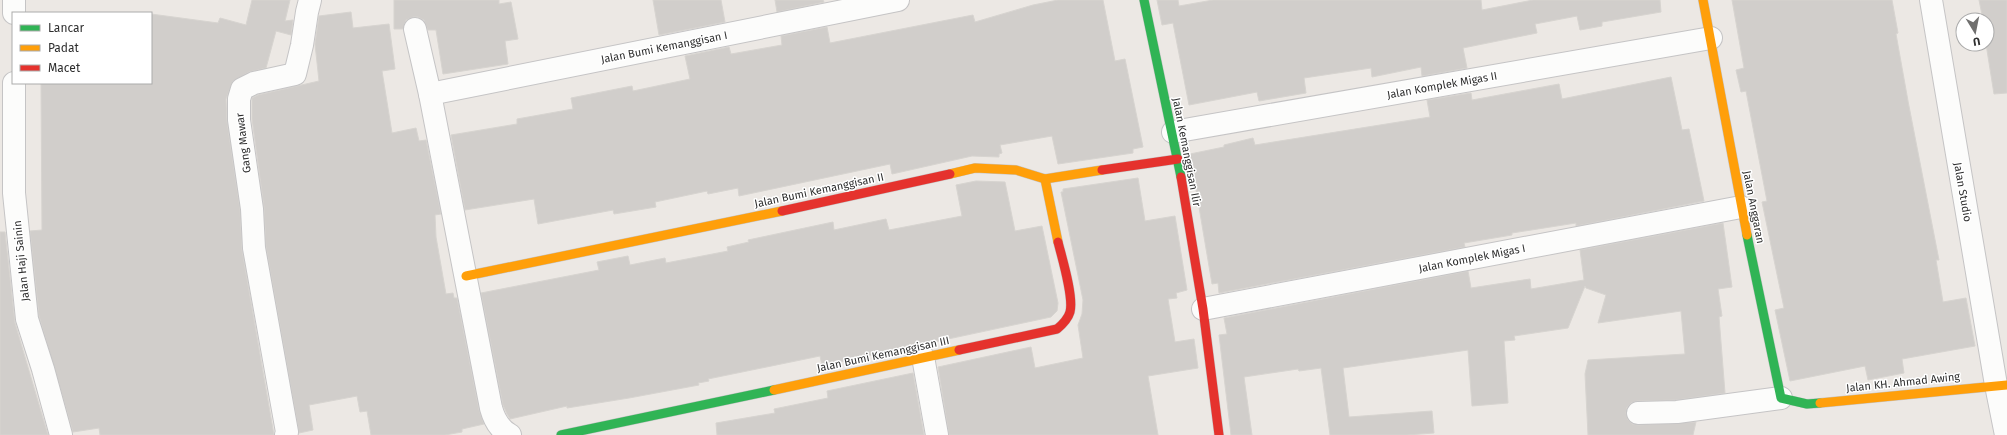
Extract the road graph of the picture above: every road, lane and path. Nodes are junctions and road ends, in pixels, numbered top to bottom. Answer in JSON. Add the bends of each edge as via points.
{"nodes":[{"id":1,"x":14,"y":0,"type":"edge"},
{"id":2,"x":310,"y":0,"type":"edge"},
{"id":3,"x":898,"y":0,"type":"edge"},
{"id":4,"x":1144,"y":0,"type":"edge"},
{"id":5,"x":1703,"y":0,"type":"edge"},
{"id":6,"x":1930,"y":0,"type":"edge"},
{"id":7,"x":14,"y":12,"type":"edge"},
{"id":8,"x":414,"y":29,"type":"dead end"},
{"id":9,"x":1711,"y":38,"type":"junction"},
{"id":10,"x":14,"y":84,"type":"edge"},
{"id":11,"x":430,"y":94,"type":"junction"},
{"id":12,"x":1173,"y":132,"type":"junction"},
{"id":13,"x":1178,"y":159,"type":"junction"},
{"id":14,"x":1045,"y":179,"type":"junction"},
{"id":15,"x":1741,"y":207,"type":"junction"},
{"id":16,"x":466,"y":276,"type":"junction"},
{"id":17,"x":1203,"y":309,"type":"junction"},
{"id":18,"x":923,"y":358,"type":"junction"},
{"id":19,"x":2002,"y":385,"type":"edge"},
{"id":20,"x":1781,"y":398,"type":"junction"},
{"id":21,"x":1638,"y":413,"type":"dead end"},
{"id":22,"x":61,"y":435,"type":"edge"},
{"id":23,"x":286,"y":435,"type":"edge"},
{"id":24,"x":510,"y":435,"type":"edge"},
{"id":25,"x":561,"y":435,"type":"edge"},
{"id":26,"x":937,"y":435,"type":"edge"},
{"id":27,"x":1219,"y":435,"type":"edge"},
{"id":28,"x":2006,"y":435,"type":"edge"}],
"edges":[{"from":1,"to":7,"type":"street"},
{"from":2,"to":23,"type":"street","name":"Gang Mawar","via":[[295,74],[254,83],[242,89],[239,99],[239,120],[252,209],[254,248]]},
{"from":3,"to":11,"type":"street","name":"Jalan Bumi Kemanggisan I"},
{"from":4,"to":12,"type":"street","name":"Jalan Kemanggisan Ilir"},
{"from":5,"to":9,"type":"street","name":"Jalan Anggaran"},
{"from":6,"to":19,"type":"street","name":"Jalan Studio"},
{"from":8,"to":11,"type":"street"},
{"from":9,"to":12,"type":"street","name":"Jalan Komplek Migas II"},
{"from":9,"to":15,"type":"street","name":"Jalan Anggaran"},
{"from":10,"to":22,"type":"street","name":"Jalan Haji Sainin","via":[[14,193],[27,319]]},
{"from":11,"to":16,"type":"street"},
{"from":12,"to":13,"type":"street","name":"Jalan Kemanggisan Ilir"},
{"from":13,"to":14,"type":"street","name":"Jalan Bumi Kemanggisan II"},
{"from":13,"to":17,"type":"street","name":"Jalan Kemanggisan Ilir"},
{"from":14,"to":16,"type":"street","name":"Jalan Bumi Kemanggisan II","via":[[1016,170],[975,168],[779,212]]},
{"from":14,"to":18,"type":"street","name":"Jalan Bumi Kemanggisan III","via":[[1071,302],[1068,318],[1057,329]]},
{"from":15,"to":17,"type":"street","name":"Jalan Komplek Migas I"},
{"from":15,"to":20,"type":"street","name":"Jalan Anggaran"},
{"from":16,"to":24,"type":"street","via":[[492,415],[502,430]]},
{"from":17,"to":27,"type":"street","name":"Jalan Kemanggisan Ilir"},
{"from":18,"to":25,"type":"street","name":"Jalan Bumi Kemanggisan III"},
{"from":18,"to":26,"type":"street"},
{"from":19,"to":20,"type":"street","name":"Jalan KH. Ahmad Awing","via":[[1801,404]]},
{"from":19,"to":28,"type":"street","name":"Jalan Studio"},
{"from":20,"to":21,"type":"street","via":[[1677,412]]}]}
